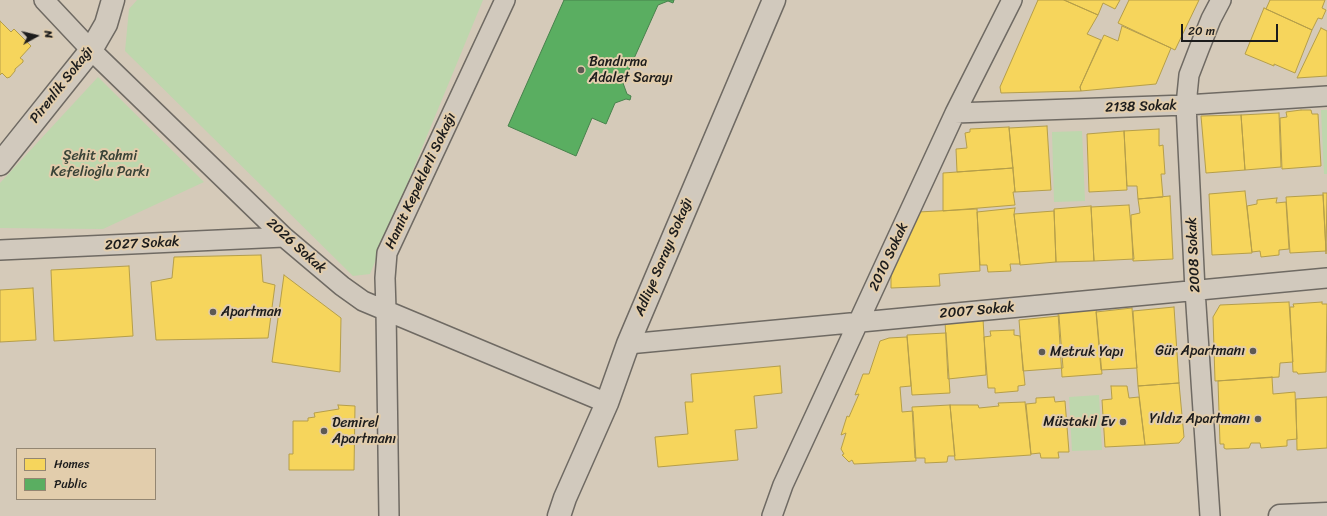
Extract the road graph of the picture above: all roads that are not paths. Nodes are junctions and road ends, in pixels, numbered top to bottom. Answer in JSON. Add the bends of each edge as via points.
{"nodes":[{"id":1,"x":44,"y":0,"type":"edge"},
{"id":2,"x":113,"y":0,"type":"edge"},
{"id":3,"x":504,"y":0,"type":"edge"},
{"id":4,"x":774,"y":0,"type":"edge"},
{"id":5,"x":1012,"y":0,"type":"edge"},
{"id":6,"x":1221,"y":0,"type":"edge"},
{"id":7,"x":91,"y":50,"type":"junction"},
{"id":8,"x":1327,"y":96,"type":"edge"},
{"id":9,"x":1186,"y":105,"type":"junction"},
{"id":10,"x":955,"y":113,"type":"junction"},
{"id":11,"x":0,"y":164,"type":"edge"},
{"id":12,"x":284,"y":237,"type":"junction"},
{"id":13,"x":0,"y":250,"type":"edge"},
{"id":14,"x":1327,"y":278,"type":"edge"},
{"id":15,"x":1196,"y":290,"type":"junction"},
{"id":16,"x":386,"y":310,"type":"junction"},
{"id":17,"x":859,"y":322,"type":"junction"},
{"id":18,"x":628,"y":344,"type":"junction"},
{"id":19,"x":607,"y":403,"type":"junction"},
{"id":20,"x":1327,"y":514,"type":"edge"},
{"id":21,"x":389,"y":516,"type":"edge"},
{"id":22,"x":559,"y":516,"type":"edge"},
{"id":23,"x":772,"y":516,"type":"edge"},
{"id":24,"x":1210,"y":516,"type":"edge"},
{"id":25,"x":1280,"y":516,"type":"edge"}],
"edges":[{"from":1,"to":7,"type":"lane","name":"2026 Sokak"},
{"from":2,"to":7,"type":"street","name":"Pirenlik Sokağı","via":[[106,24]]},
{"from":3,"to":16,"type":"lane","name":"Hamit Kepeklerli Sokağı","via":[[387,252]]},
{"from":4,"to":18,"type":"street","name":"Adliye Sarayı Sokağı"},
{"from":5,"to":10,"type":"lane","name":"2010 Sokak"},
{"from":6,"to":9,"type":"lane","name":"2008 Sokak","via":[[1189,75]]},
{"from":7,"to":11,"type":"street","name":"Pirenlik Sokağı"},
{"from":7,"to":12,"type":"lane","name":"2026 Sokak"},
{"from":8,"to":9,"type":"lane","name":"2138 Sokak"},
{"from":9,"to":10,"type":"lane","name":"2138 Sokak"},
{"from":9,"to":15,"type":"lane","name":"2008 Sokak"},
{"from":10,"to":17,"type":"lane","name":"2010 Sokak"},
{"from":12,"to":13,"type":"lane","name":"2027 Sokak"},
{"from":12,"to":16,"type":"lane","name":"2026 Sokak","via":[[352,294]]},
{"from":14,"to":15,"type":"lane","name":"2007 Sokak"},
{"from":15,"to":17,"type":"lane","name":"2007 Sokak"},
{"from":15,"to":24,"type":"lane","name":"2008 Sokak"},
{"from":16,"to":19,"type":"lane","name":"2026 Sokak"},
{"from":16,"to":21,"type":"lane","name":"Hamit Kepeklerli Sokağı"},
{"from":17,"to":18,"type":"lane","name":"2007 Sokak"},
{"from":17,"to":23,"type":"lane","name":"2010 Sokak","via":[[783,485]]},
{"from":18,"to":19,"type":"street","name":"Adliye Sarayı Sokağı"},
{"from":19,"to":22,"type":"street","name":"Adliye Sarayı Sokağı"},
{"from":20,"to":25,"type":"street"}]}
